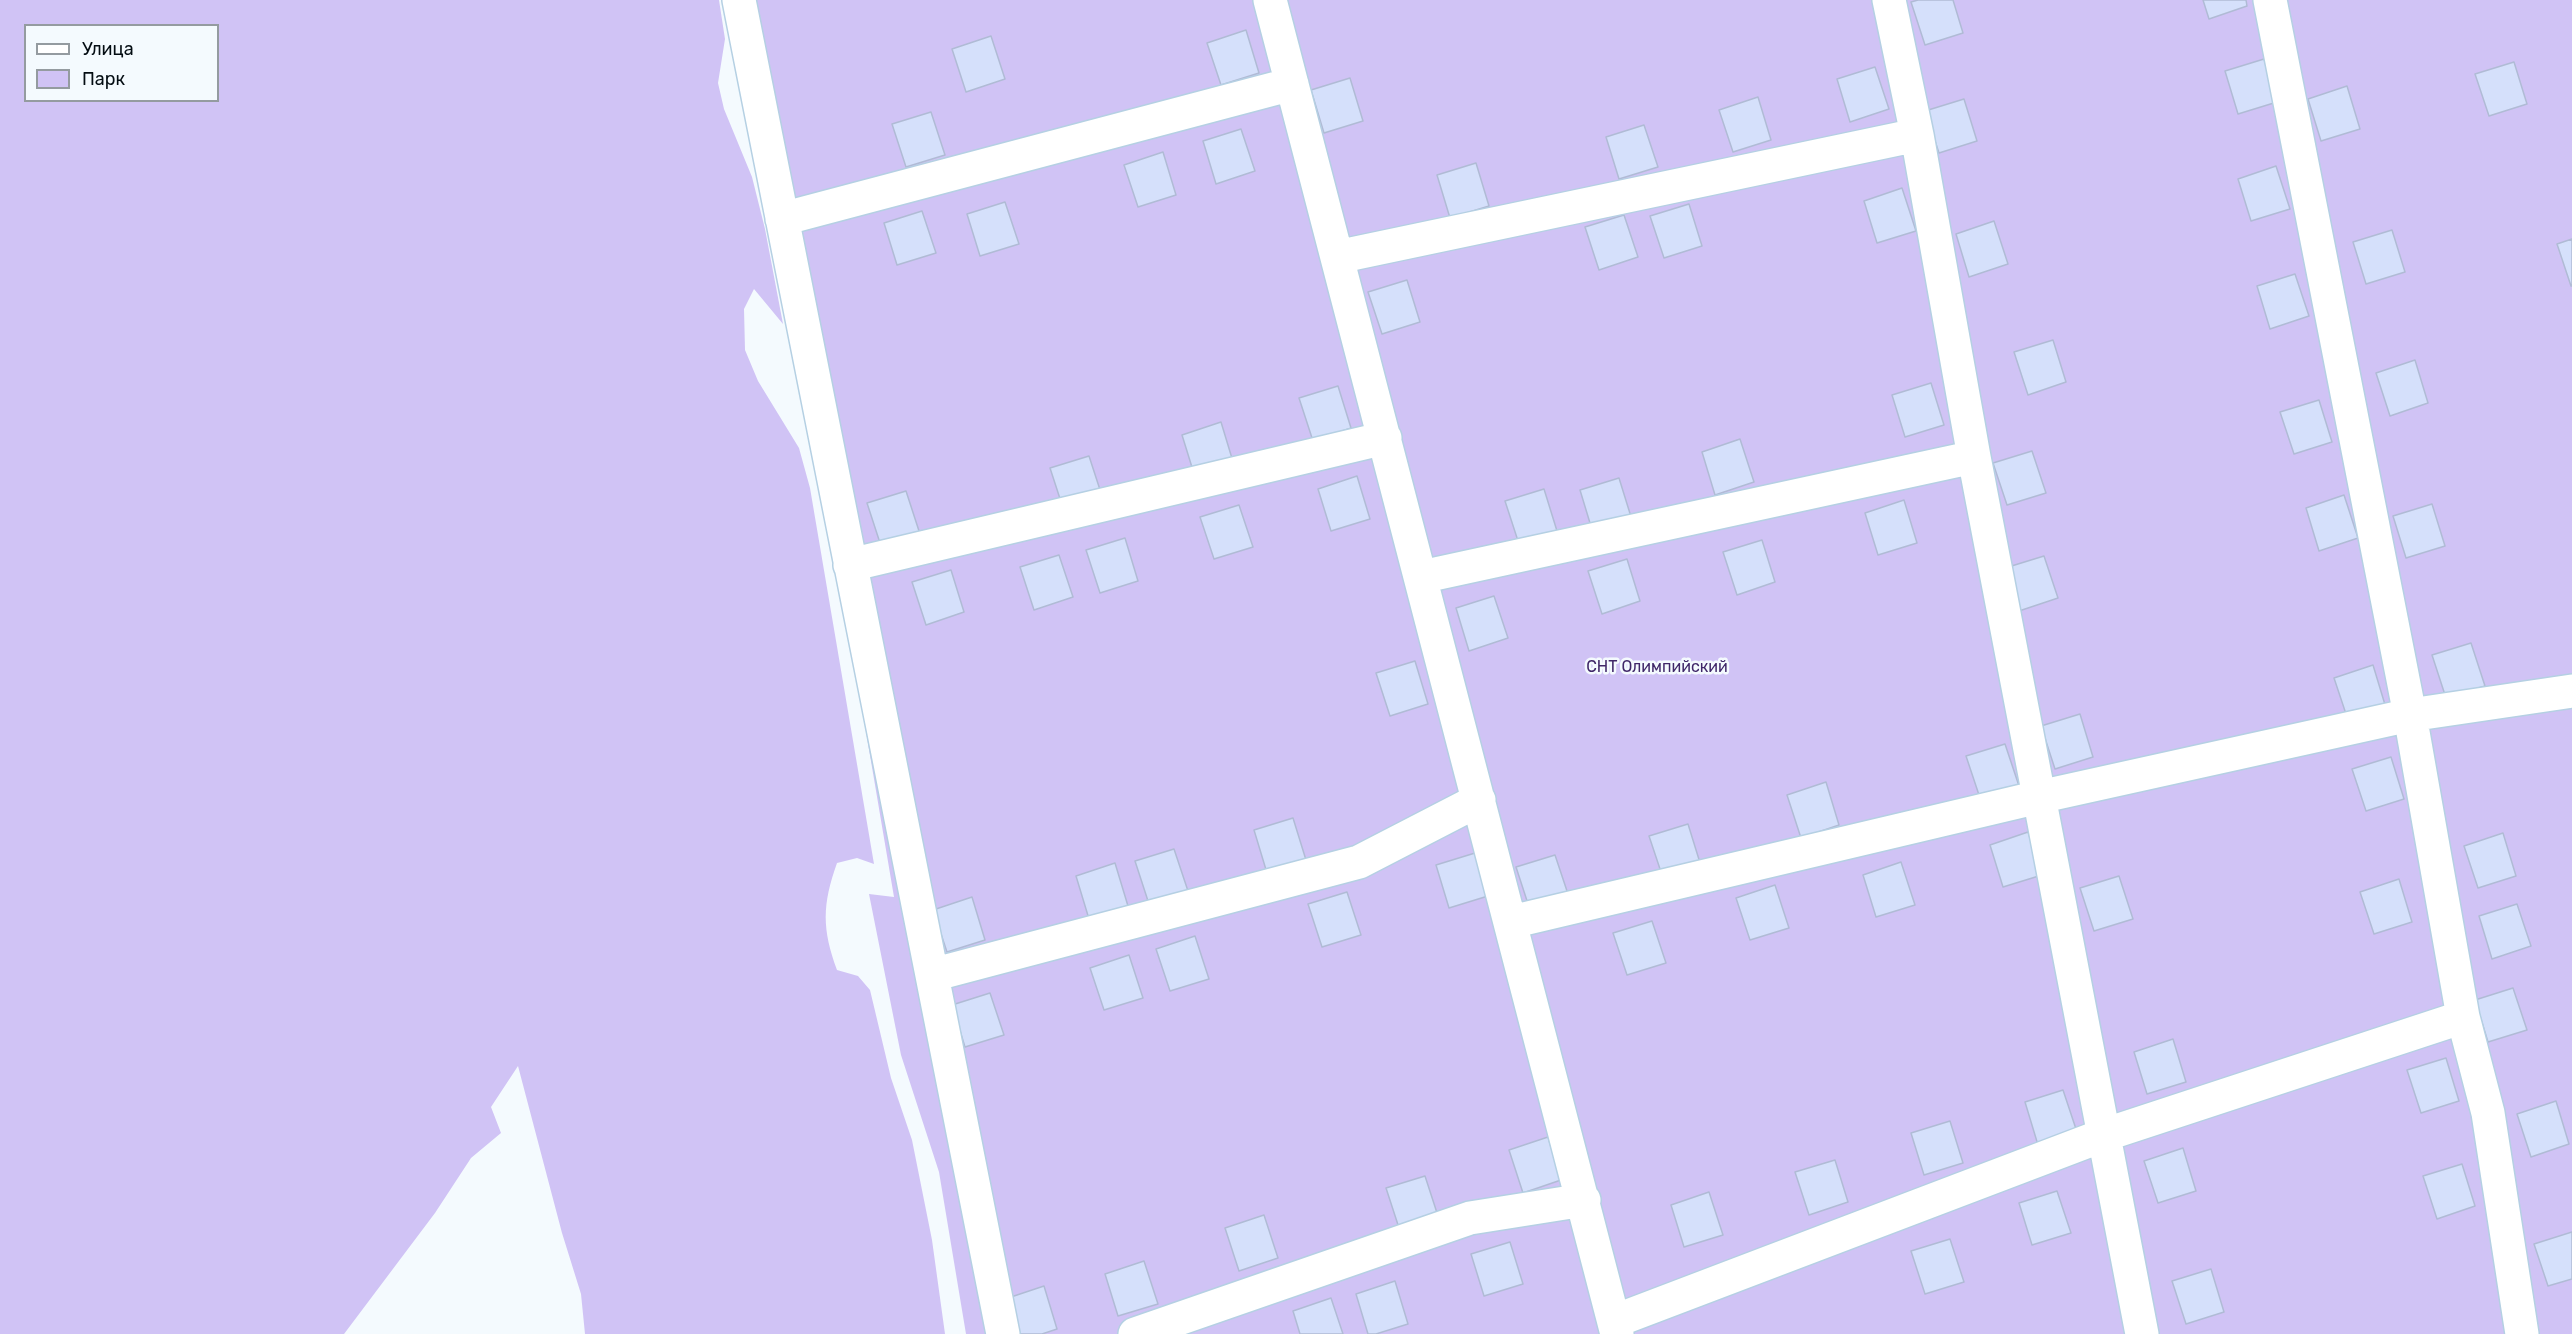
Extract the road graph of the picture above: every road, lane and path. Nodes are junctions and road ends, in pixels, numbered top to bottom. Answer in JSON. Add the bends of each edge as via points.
{"nodes":[{"id":1,"x":739,"y":0,"type":"edge"},
{"id":2,"x":1270,"y":0,"type":"edge"},
{"id":3,"x":1889,"y":0,"type":"edge"},
{"id":4,"x":2270,"y":0,"type":"edge"},
{"id":5,"x":1292,"y":84,"type":"junction"},
{"id":6,"x":1917,"y":135,"type":"junction"},
{"id":7,"x":782,"y":219,"type":"junction"},
{"id":8,"x":1337,"y":257,"type":"junction"},
{"id":9,"x":1385,"y":438,"type":"junction"},
{"id":10,"x":1974,"y":457,"type":"junction"},
{"id":11,"x":850,"y":565,"type":"junction"},
{"id":12,"x":1421,"y":577,"type":"junction"},
{"id":13,"x":2572,"y":692,"type":"edge"},
{"id":14,"x":2410,"y":715,"type":"junction"},
{"id":15,"x":2039,"y":797,"type":"junction"},
{"id":16,"x":1479,"y":800,"type":"junction"},
{"id":17,"x":1511,"y":922,"type":"junction"},
{"id":18,"x":932,"y":975,"type":"junction"},
{"id":19,"x":2463,"y":1017,"type":"junction"},
{"id":20,"x":2104,"y":1135,"type":"junction"},
{"id":21,"x":1584,"y":1200,"type":"junction"},
{"id":22,"x":1616,"y":1327,"type":"edge"},
{"id":23,"x":1003,"y":1334,"type":"edge"},
{"id":24,"x":1135,"y":1334,"type":"edge"},
{"id":25,"x":2142,"y":1334,"type":"edge"},
{"id":26,"x":2522,"y":1334,"type":"edge"}],
"edges":[{"from":1,"to":7,"type":"lane"},
{"from":2,"to":5,"type":"lane"},
{"from":3,"to":6,"type":"lane"},
{"from":4,"to":14,"type":"lane"},
{"from":5,"to":7,"type":"lane"},
{"from":5,"to":8,"type":"lane"},
{"from":6,"to":8,"type":"lane"},
{"from":6,"to":10,"type":"lane"},
{"from":7,"to":11,"type":"lane"},
{"from":8,"to":9,"type":"lane"},
{"from":9,"to":11,"type":"lane"},
{"from":9,"to":12,"type":"lane"},
{"from":10,"to":12,"type":"lane"},
{"from":10,"to":15,"type":"lane"},
{"from":11,"to":18,"type":"lane"},
{"from":12,"to":16,"type":"lane"},
{"from":13,"to":14,"type":"lane"},
{"from":14,"to":15,"type":"lane"},
{"from":14,"to":19,"type":"lane"},
{"from":15,"to":17,"type":"lane"},
{"from":15,"to":20,"type":"lane"},
{"from":16,"to":17,"type":"lane"},
{"from":16,"to":18,"type":"lane","via":[[1359,862]]},
{"from":17,"to":21,"type":"lane"},
{"from":18,"to":23,"type":"lane"},
{"from":19,"to":20,"type":"lane"},
{"from":19,"to":26,"type":"lane","via":[[2488,1113]]},
{"from":20,"to":22,"type":"lane"},
{"from":20,"to":25,"type":"lane"},
{"from":21,"to":22,"type":"lane"},
{"from":21,"to":24,"type":"lane","via":[[1470,1218]]}]}
